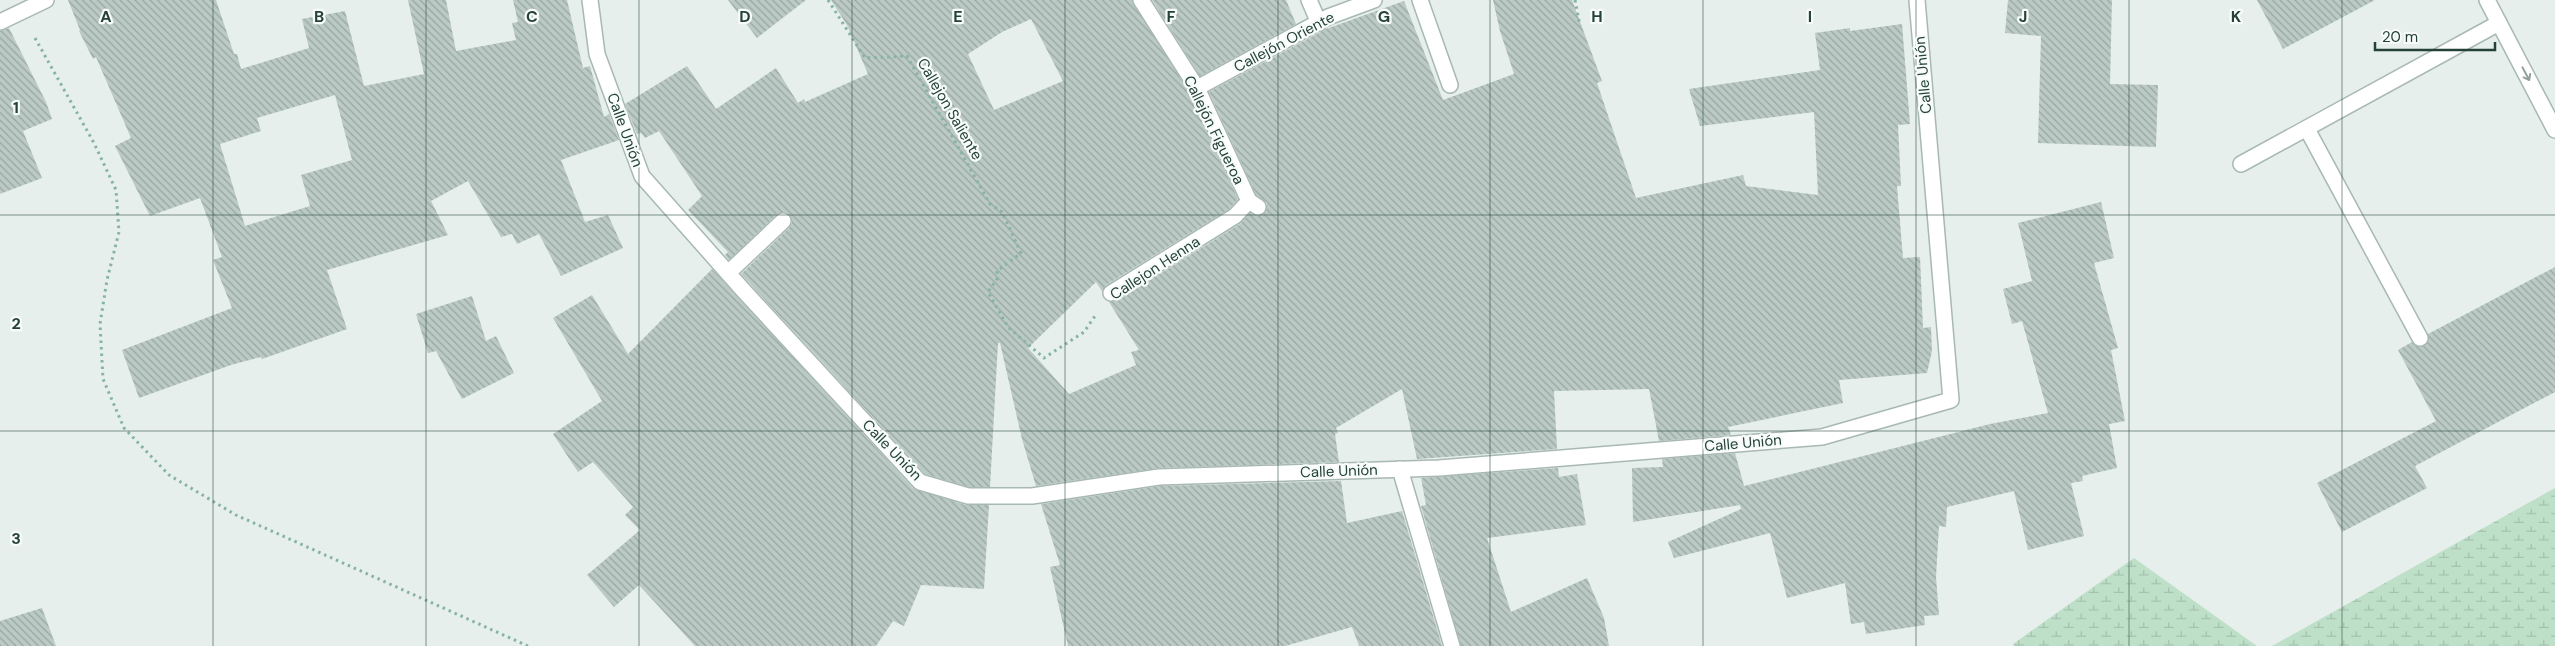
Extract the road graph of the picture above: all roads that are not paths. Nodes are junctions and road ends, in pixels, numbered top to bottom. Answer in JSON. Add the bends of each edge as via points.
{"nodes":[{"id":1,"x":46,"y":0,"type":"edge"},
{"id":2,"x":590,"y":0,"type":"edge"},
{"id":3,"x":1141,"y":0,"type":"edge"},
{"id":4,"x":1309,"y":0,"type":"edge"},
{"id":5,"x":1374,"y":0,"type":"edge"},
{"id":6,"x":1420,"y":0,"type":"edge"},
{"id":7,"x":1917,"y":0,"type":"edge"},
{"id":8,"x":2487,"y":0,"type":"edge"},
{"id":9,"x":0,"y":22,"type":"edge"},
{"id":10,"x":1319,"y":23,"type":"junction"},
{"id":11,"x":2499,"y":23,"type":"junction"},
{"id":12,"x":1450,"y":85,"type":"dead end"},
{"id":13,"x":1197,"y":88,"type":"junction"},
{"id":14,"x":2307,"y":129,"type":"junction"},
{"id":15,"x":2555,"y":130,"type":"edge"},
{"id":16,"x":2241,"y":164,"type":"dead end"},
{"id":17,"x":1254,"y":204,"type":"joint"},
{"id":18,"x":783,"y":221,"type":"dead end"},
{"id":19,"x":728,"y":273,"type":"junction"},
{"id":20,"x":1111,"y":293,"type":"road end"},
{"id":21,"x":2420,"y":338,"type":"dead end"},
{"id":22,"x":1400,"y":469,"type":"junction"},
{"id":23,"x":1452,"y":646,"type":"edge"}],
"edges":[{"from":1,"to":9,"type":"street"},
{"from":2,"to":19,"type":"street","name":"Calle Unión","via":[[597,54],[642,176]]},
{"from":3,"to":13,"type":"street","name":"Callejón Figueroa"},
{"from":4,"to":10,"type":"street"},
{"from":5,"to":10,"type":"street","name":"Callejón Oriente"},
{"from":6,"to":12,"type":"street"},
{"from":7,"to":22,"type":"street","name":"Calle Unión","via":[[1951,400],[1822,437]]},
{"from":8,"to":11,"type":"street"},
{"from":10,"to":13,"type":"street","name":"Callejón Oriente"},
{"from":11,"to":14,"type":"street"},
{"from":11,"to":15,"type":"street","one_way":true},
{"from":13,"to":17,"type":"street","name":"Callejón Figueroa"},
{"from":14,"to":16,"type":"street"},
{"from":14,"to":21,"type":"street"},
{"from":17,"to":20,"type":"street","name":"Callejon Henna"},
{"from":18,"to":19,"type":"street"},
{"from":19,"to":22,"type":"street","name":"Calle Unión","via":[[920,482],[968,496],[1032,496],[1159,477]]},
{"from":22,"to":23,"type":"street"}]}
